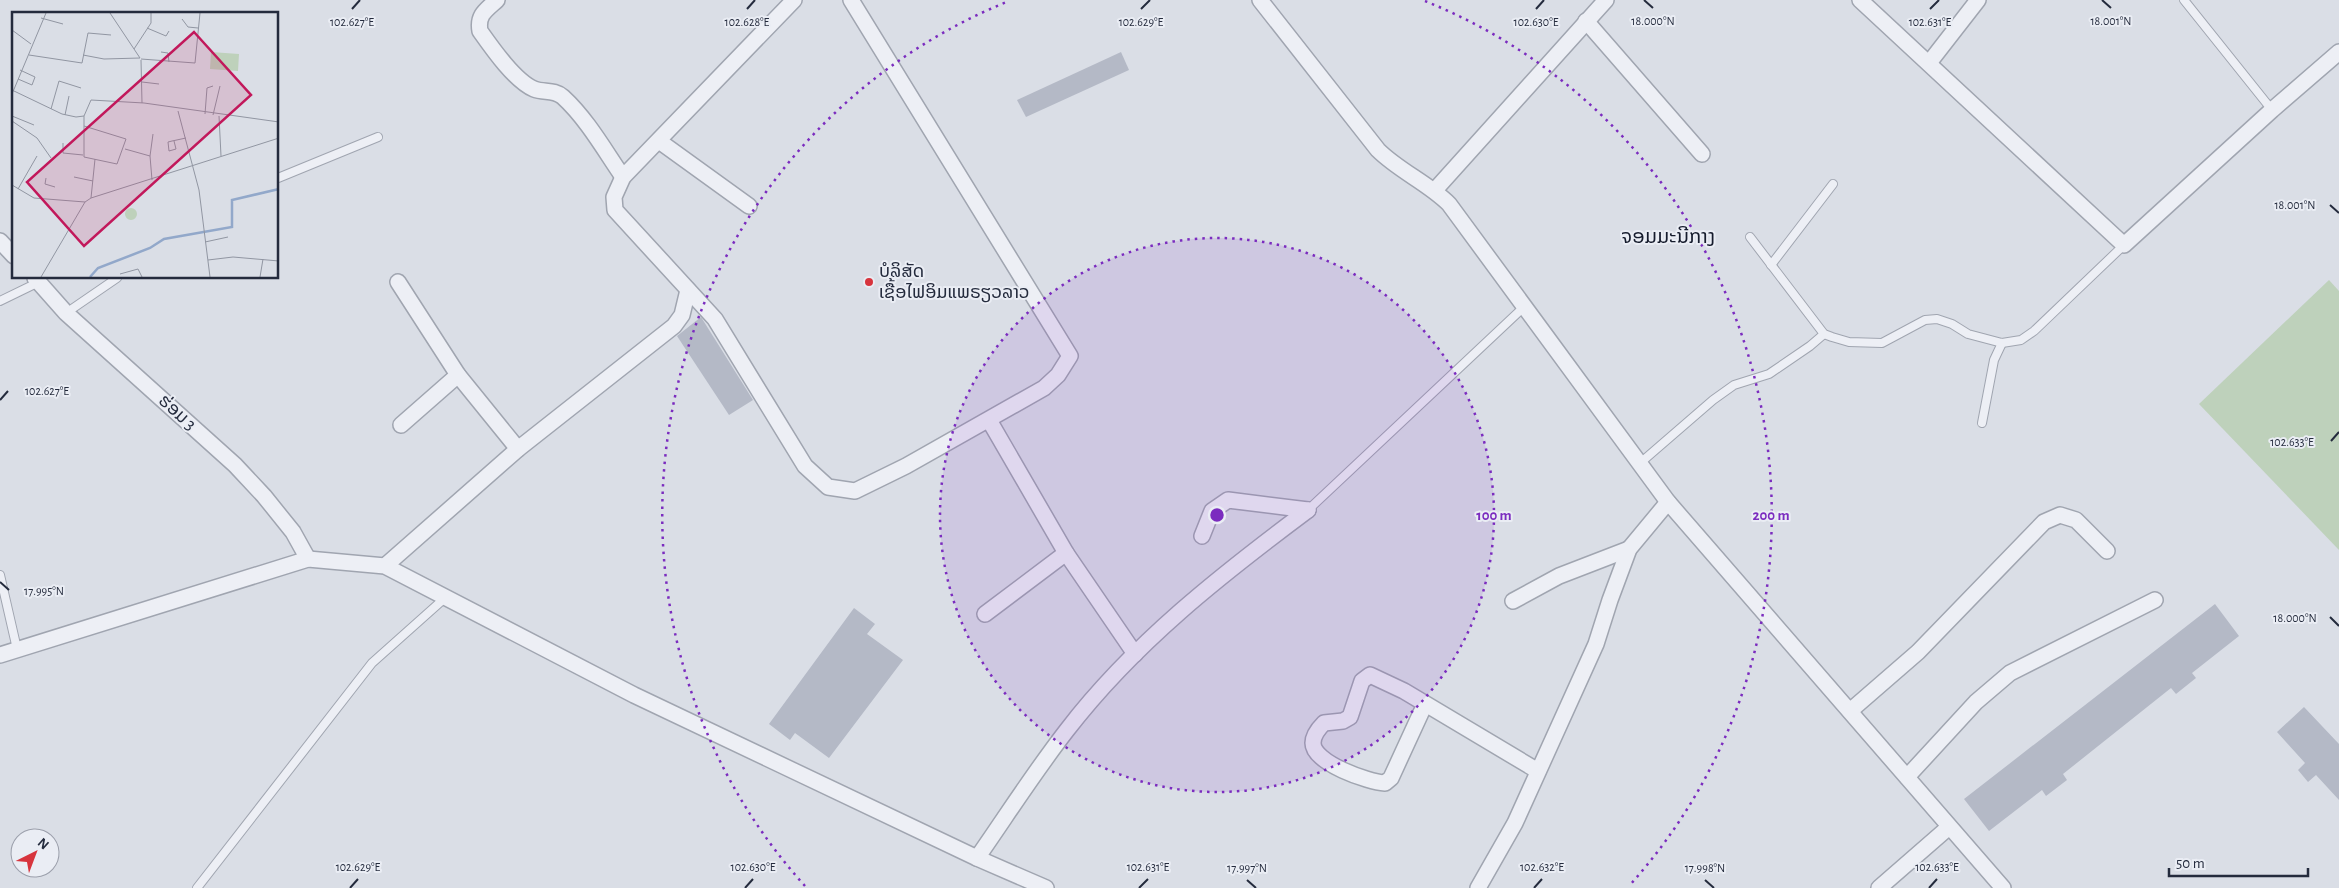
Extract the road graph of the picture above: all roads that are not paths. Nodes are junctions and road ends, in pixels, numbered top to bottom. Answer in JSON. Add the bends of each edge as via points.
{"nodes":[{"id":1,"x":497,"y":0,"type":"edge"},
{"id":2,"x":794,"y":0,"type":"edge"},
{"id":3,"x":851,"y":0,"type":"edge"},
{"id":4,"x":1260,"y":0,"type":"edge"},
{"id":5,"x":1605,"y":0,"type":"edge"},
{"id":6,"x":1860,"y":0,"type":"edge"},
{"id":7,"x":1978,"y":0,"type":"edge"},
{"id":8,"x":2184,"y":0,"type":"edge"},
{"id":9,"x":1586,"y":22,"type":"junction"},
{"id":10,"x":2339,"y":52,"type":"edge"},
{"id":11,"x":1929,"y":63,"type":"junction"},
{"id":12,"x":2272,"y":110,"type":"junction"},
{"id":13,"x":378,"y":138,"type":"dead end"},
{"id":14,"x":659,"y":141,"type":"junction"},
{"id":15,"x":1702,"y":154,"type":"dead end"},
{"id":16,"x":623,"y":177,"type":"junction"},
{"id":17,"x":279,"y":178,"type":"edge"},
{"id":18,"x":1833,"y":184,"type":"dead end"},
{"id":19,"x":1435,"y":190,"type":"junction"},
{"id":20,"x":749,"y":206,"type":"dead end"},
{"id":21,"x":1750,"y":237,"type":"dead end"},
{"id":22,"x":0,"y":241,"type":"edge"},
{"id":23,"x":2124,"y":245,"type":"junction"},
{"id":24,"x":12,"y":254,"type":"edge"},
{"id":25,"x":1772,"y":265,"type":"junction"},
{"id":26,"x":116,"y":279,"type":"edge"},
{"id":27,"x":37,"y":280,"type":"edge"},
{"id":28,"x":398,"y":282,"type":"dead end"},
{"id":29,"x":688,"y":290,"type":"junction"},
{"id":30,"x":0,"y":301,"type":"edge"},
{"id":31,"x":1524,"y":307,"type":"junction"},
{"id":32,"x":66,"y":313,"type":"junction"},
{"id":33,"x":1824,"y":334,"type":"junction"},
{"id":34,"x":2002,"y":343,"type":"junction"},
{"id":35,"x":458,"y":375,"type":"junction"},
{"id":36,"x":989,"y":420,"type":"junction"},
{"id":37,"x":1982,"y":423,"type":"dead end"},
{"id":38,"x":401,"y":425,"type":"dead end"},
{"id":39,"x":518,"y":449,"type":"junction"},
{"id":40,"x":1639,"y":464,"type":"junction"},
{"id":41,"x":1668,"y":502,"type":"junction"},
{"id":42,"x":1308,"y":510,"type":"junction"},
{"id":43,"x":1202,"y":536,"type":"dead end"},
{"id":44,"x":1629,"y":549,"type":"junction"},
{"id":45,"x":2107,"y":552,"type":"dead end"},
{"id":46,"x":1066,"y":553,"type":"junction"},
{"id":47,"x":308,"y":559,"type":"junction"},
{"id":48,"x":385,"y":566,"type":"junction"},
{"id":49,"x":0,"y":575,"type":"edge"},
{"id":50,"x":446,"y":597,"type":"junction"},
{"id":51,"x":2155,"y":600,"type":"dead end"},
{"id":52,"x":1514,"y":601,"type":"dead end"},
{"id":53,"x":985,"y":614,"type":"dead end"},
{"id":54,"x":17,"y":649,"type":"junction"},
{"id":55,"x":0,"y":654,"type":"edge"},
{"id":56,"x":1135,"y":654,"type":"junction"},
{"id":57,"x":1426,"y":704,"type":"junction"},
{"id":58,"x":1850,"y":710,"type":"junction"},
{"id":59,"x":1538,"y":771,"type":"junction"},
{"id":60,"x":1907,"y":777,"type":"junction"},
{"id":61,"x":1949,"y":827,"type":"junction"},
{"id":62,"x":977,"y":858,"type":"junction"},
{"id":63,"x":197,"y":888,"type":"edge"},
{"id":64,"x":1046,"y":888,"type":"edge"},
{"id":65,"x":1478,"y":888,"type":"edge"},
{"id":66,"x":1879,"y":888,"type":"edge"},
{"id":67,"x":2003,"y":888,"type":"edge"}],
"edges":[{"from":1,"to":16,"type":"street","via":[[478,20],[480,31],[521,81],[535,90],[562,96],[576,110]]},
{"from":2,"to":14,"type":"street"},
{"from":3,"to":36,"type":"street","via":[[1070,356],[1058,375],[1044,388]]},
{"from":4,"to":19,"type":"street","via":[[1378,150],[1390,162]]},
{"from":5,"to":9,"type":"street"},
{"from":6,"to":11,"type":"street"},
{"from":7,"to":11,"type":"street"},
{"from":8,"to":12,"type":"lane"},
{"from":9,"to":15,"type":"street"},
{"from":9,"to":19,"type":"street"},
{"from":10,"to":12,"type":"street"},
{"from":11,"to":23,"type":"street"},
{"from":12,"to":23,"type":"street"},
{"from":13,"to":17,"type":"lane"},
{"from":14,"to":16,"type":"street"},
{"from":14,"to":20,"type":"street"},
{"from":16,"to":29,"type":"street","via":[[614,197],[615,210]]},
{"from":18,"to":25,"type":"lane"},
{"from":19,"to":31,"type":"street","via":[[1449,204]]},
{"from":21,"to":25,"type":"lane"},
{"from":22,"to":24,"type":"street"},
{"from":23,"to":34,"type":"lane","via":[[2034,331],[2021,340]]},
{"from":25,"to":33,"type":"lane"},
{"from":26,"to":32,"type":"lane"},
{"from":27,"to":30,"type":"lane"},
{"from":27,"to":32,"type":"street","name":"ຮ່ອມ 3"},
{"from":28,"to":35,"type":"street"},
{"from":29,"to":36,"type":"street","via":[[715,319],[805,466],[828,487],[855,491]]},
{"from":29,"to":39,"type":"street","via":[[682,315],[674,326]]},
{"from":31,"to":40,"type":"street"},
{"from":31,"to":42,"type":"lane"},
{"from":32,"to":47,"type":"street","name":"ຮ່ອມ 3","via":[[235,465],[293,532]]},
{"from":33,"to":34,"type":"lane","via":[[1849,342],[1882,343],[1925,320],[1937,319],[1968,334]]},
{"from":33,"to":40,"type":"lane","via":[[1769,374],[1727,390]]},
{"from":34,"to":37,"type":"lane","via":[[1994,360]]},
{"from":35,"to":38,"type":"street"},
{"from":35,"to":39,"type":"street"},
{"from":36,"to":46,"type":"street"},
{"from":39,"to":48,"type":"street"},
{"from":40,"to":41,"type":"street"},
{"from":41,"to":44,"type":"street"},
{"from":41,"to":58,"type":"street"},
{"from":42,"to":43,"type":"street","via":[[1228,500],[1212,511]]},
{"from":42,"to":56,"type":"street","via":[[1221,575]]},
{"from":44,"to":52,"type":"street","via":[[1558,576]]},
{"from":44,"to":59,"type":"street","via":[[1596,644]]},
{"from":45,"to":58,"type":"street","via":[[2076,520],[2060,515],[2044,522],[1918,652]]},
{"from":46,"to":53,"type":"street"},
{"from":46,"to":56,"type":"street"},
{"from":47,"to":48,"type":"street"},
{"from":47,"to":54,"type":"street"},
{"from":48,"to":50,"type":"street"},
{"from":49,"to":54,"type":"lane"},
{"from":50,"to":62,"type":"street","via":[[634,695]]},
{"from":50,"to":63,"type":"lane","via":[[372,663]]},
{"from":51,"to":60,"type":"street","via":[[2010,673],[1976,702]]},
{"from":54,"to":55,"type":"street"},
{"from":56,"to":62,"type":"street","via":[[1067,730]]},
{"from":57,"to":57,"type":"street","via":[[1370,676],[1365,677],[1350,717],[1324,723],[1312,744],[1326,762],[1374,783],[1385,783],[1391,778]]},
{"from":57,"to":59,"type":"street"},
{"from":58,"to":60,"type":"street"},
{"from":59,"to":65,"type":"street","via":[[1515,823]]},
{"from":60,"to":61,"type":"street"},
{"from":61,"to":66,"type":"street"},
{"from":61,"to":67,"type":"street"},
{"from":62,"to":64,"type":"street"}]}
